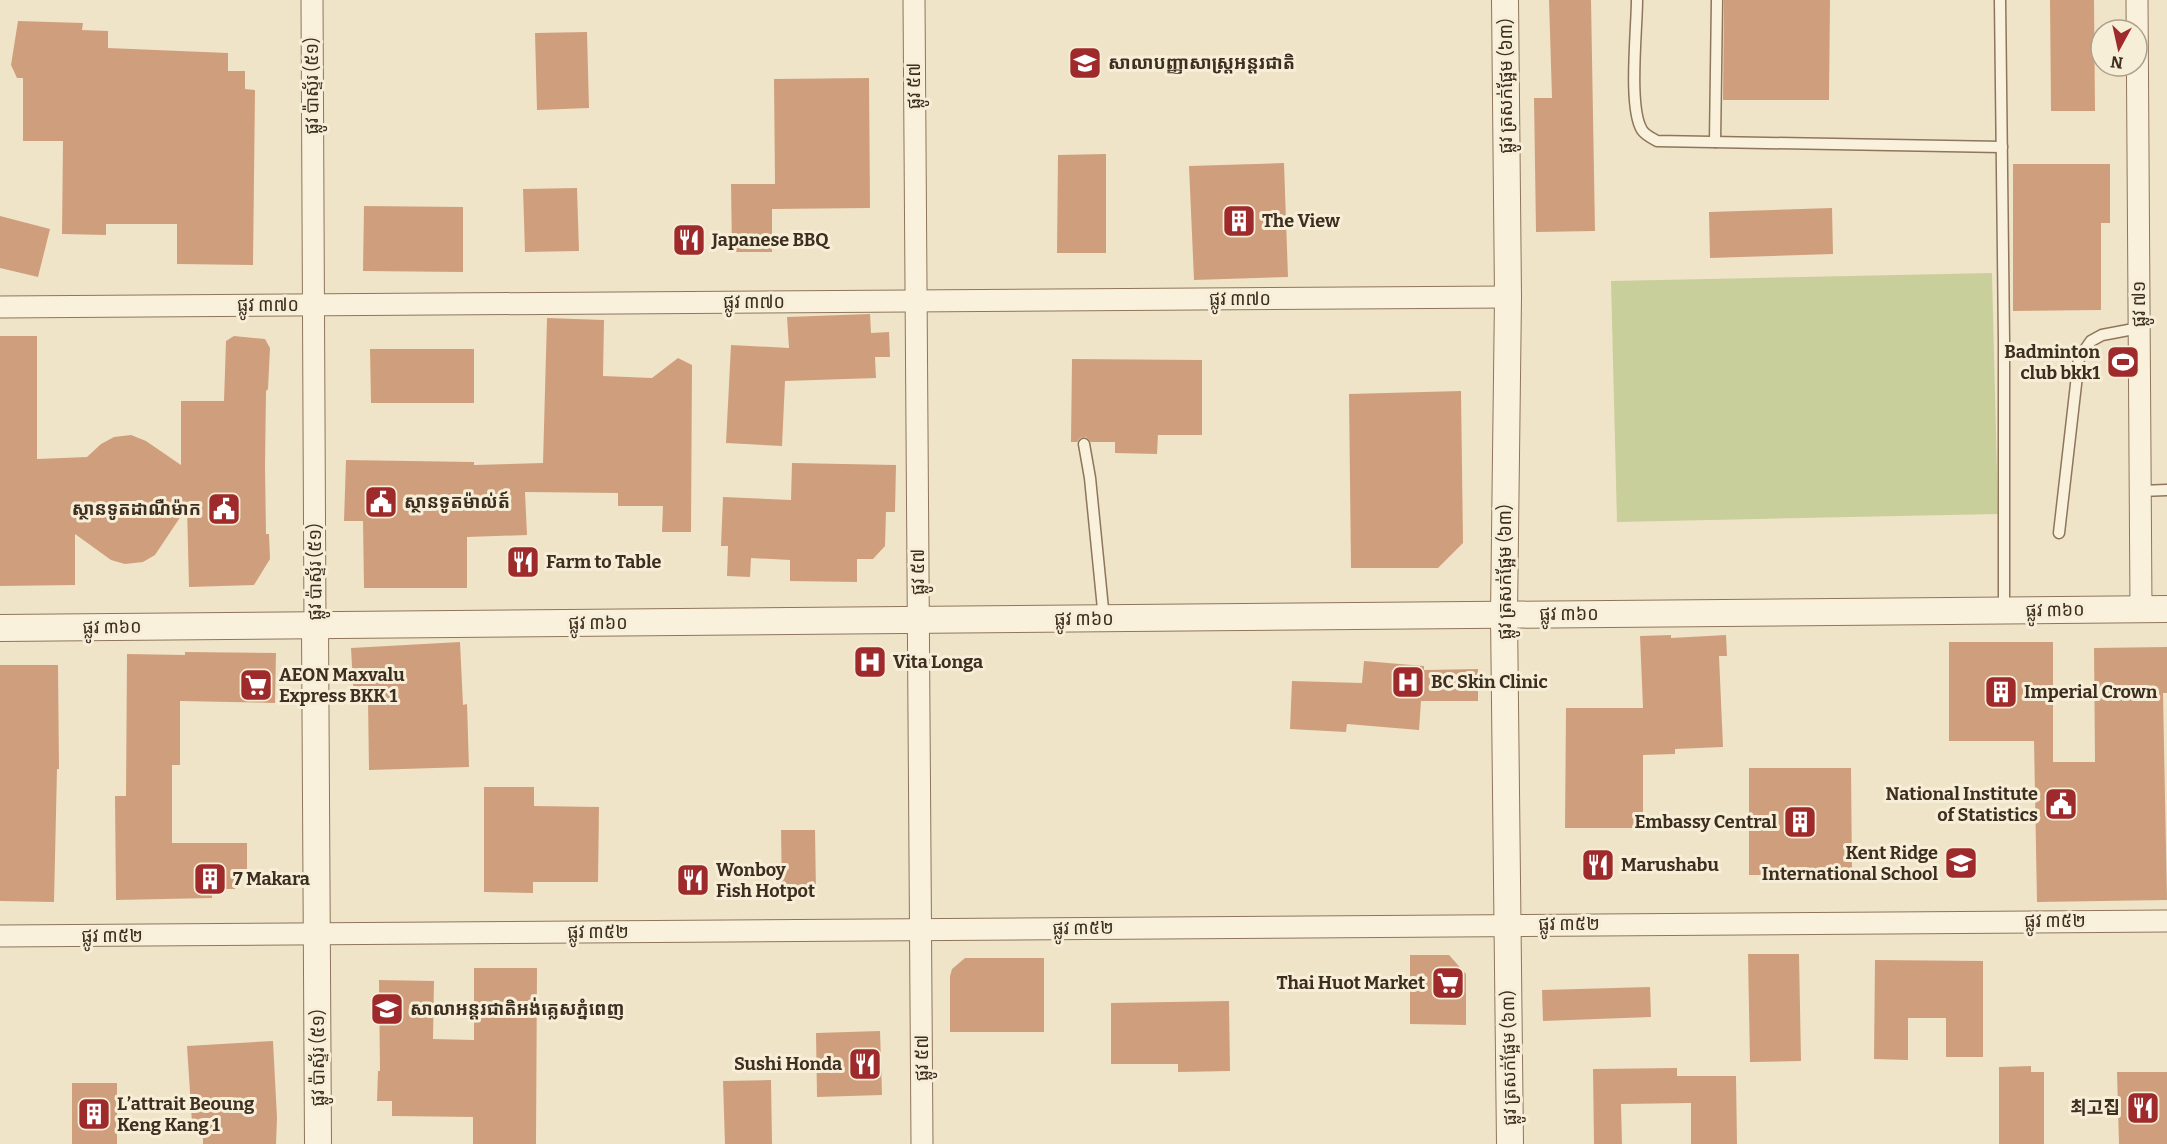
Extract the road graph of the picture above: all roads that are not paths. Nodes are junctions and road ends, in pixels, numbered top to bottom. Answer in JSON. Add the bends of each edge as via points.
{"nodes":[{"id":1,"x":312,"y":0,"type":"edge"},
{"id":2,"x":914,"y":0,"type":"edge"},
{"id":3,"x":1505,"y":0,"type":"edge"},
{"id":4,"x":1638,"y":0,"type":"edge"},
{"id":5,"x":1717,"y":0,"type":"edge"},
{"id":6,"x":2000,"y":0,"type":"edge"},
{"id":7,"x":2137,"y":0,"type":"edge"},
{"id":8,"x":1715,"y":142,"type":"junction"},
{"id":9,"x":2002,"y":147,"type":"junction"},
{"id":10,"x":1508,"y":297,"type":"junction"},
{"id":11,"x":916,"y":301,"type":"junction"},
{"id":12,"x":313,"y":305,"type":"junction"},
{"id":13,"x":0,"y":307,"type":"edge"},
{"id":14,"x":2139,"y":328,"type":"junction"},
{"id":15,"x":1084,"y":444,"type":"dead end"},
{"id":16,"x":2167,"y":490,"type":"edge"},
{"id":17,"x":2140,"y":491,"type":"junction"},
{"id":18,"x":2059,"y":533,"type":"dead end"},
{"id":19,"x":2141,"y":609,"type":"junction"},
{"id":20,"x":2167,"y":609,"type":"edge"},
{"id":21,"x":2004,"y":611,"type":"junction"},
{"id":22,"x":1504,"y":615,"type":"junction"},
{"id":23,"x":1104,"y":619,"type":"junction"},
{"id":24,"x":918,"y":620,"type":"junction"},
{"id":25,"x":315,"y":626,"type":"junction"},
{"id":26,"x":0,"y":628,"type":"edge"},
{"id":27,"x":2167,"y":921,"type":"edge"},
{"id":28,"x":1508,"y":924,"type":"junction"},
{"id":29,"x":921,"y":930,"type":"junction"},
{"id":30,"x":317,"y":934,"type":"junction"},
{"id":31,"x":0,"y":936,"type":"edge"},
{"id":32,"x":318,"y":1144,"type":"edge"},
{"id":33,"x":922,"y":1144,"type":"edge"},
{"id":34,"x":1510,"y":1144,"type":"edge"}],
"edges":[{"from":1,"to":12,"type":"street","name":"ផ្លូវ ប៉ាស្ទ័រ (៥១)"},
{"from":2,"to":11,"type":"street","name":"ផ្លូវ ៥៧"},
{"from":3,"to":10,"type":"street","name":"ផ្លូវ ត្រសក់ផ្អែម (៦៣)"},
{"from":4,"to":8,"type":"lane","via":[[1635,98],[1643,133],[1657,141]]},
{"from":5,"to":8,"type":"lane"},
{"from":6,"to":9,"type":"lane"},
{"from":7,"to":14,"type":"street","name":"ផ្លូវ ៧១"},
{"from":8,"to":9,"type":"lane"},
{"from":9,"to":21,"type":"lane"},
{"from":10,"to":11,"type":"street","name":"ផ្លូវ ៣៧០"},
{"from":10,"to":22,"type":"street","name":"ផ្លូវ ត្រសក់ផ្អែម (៦៣)"},
{"from":11,"to":12,"type":"street","name":"ផ្លូវ ៣៧០"},
{"from":11,"to":24,"type":"street","name":"ផ្លូវ ៥៧"},
{"from":12,"to":13,"type":"street","name":"ផ្លូវ ៣៧០"},
{"from":12,"to":25,"type":"street","name":"ផ្លូវ ប៉ាស្ទ័រ (៥១)"},
{"from":14,"to":17,"type":"street","name":"ផ្លូវ ៧១"},
{"from":14,"to":18,"type":"lane","via":[[2102,334],[2091,341],[2079,358]]},
{"from":15,"to":23,"type":"lane"},
{"from":16,"to":17,"type":"lane"},
{"from":17,"to":19,"type":"street","name":"ផ្លូវ ៧១"},
{"from":19,"to":20,"type":"street","name":"ផ្លូវ ៣៦០"},
{"from":19,"to":21,"type":"street","name":"ផ្លូវ ៣៦០"},
{"from":21,"to":22,"type":"street","name":"ផ្លូវ ៣៦០"},
{"from":22,"to":23,"type":"street","name":"ផ្លូវ ៣៦០"},
{"from":22,"to":28,"type":"street","name":"ផ្លូវ ត្រសក់ផ្អែម (៦៣)"},
{"from":23,"to":24,"type":"street","name":"ផ្លូវ ៣៦០"},
{"from":24,"to":25,"type":"street","name":"ផ្លូវ ៣៦០"},
{"from":24,"to":29,"type":"street","name":"ផ្លូវ ៥៧"},
{"from":25,"to":26,"type":"street","name":"ផ្លូវ ៣៦០"},
{"from":25,"to":30,"type":"street","name":"ផ្លូវ ប៉ាស្ទ័រ (៥១)"},
{"from":27,"to":28,"type":"street","name":"ផ្លូវ ៣៥២"},
{"from":28,"to":29,"type":"street","name":"ផ្លូវ ៣៥២"},
{"from":28,"to":34,"type":"street","name":"ផ្លូវ ត្រសក់ផ្អែម (៦៣)"},
{"from":29,"to":30,"type":"street","name":"ផ្លូវ ៣៥២"},
{"from":29,"to":33,"type":"street","name":"ផ្លូវ ៥៧"},
{"from":30,"to":31,"type":"street","name":"ផ្លូវ ៣៥២"},
{"from":30,"to":32,"type":"street","name":"ផ្លូវ ប៉ាស្ទ័រ (៥១)"}]}
